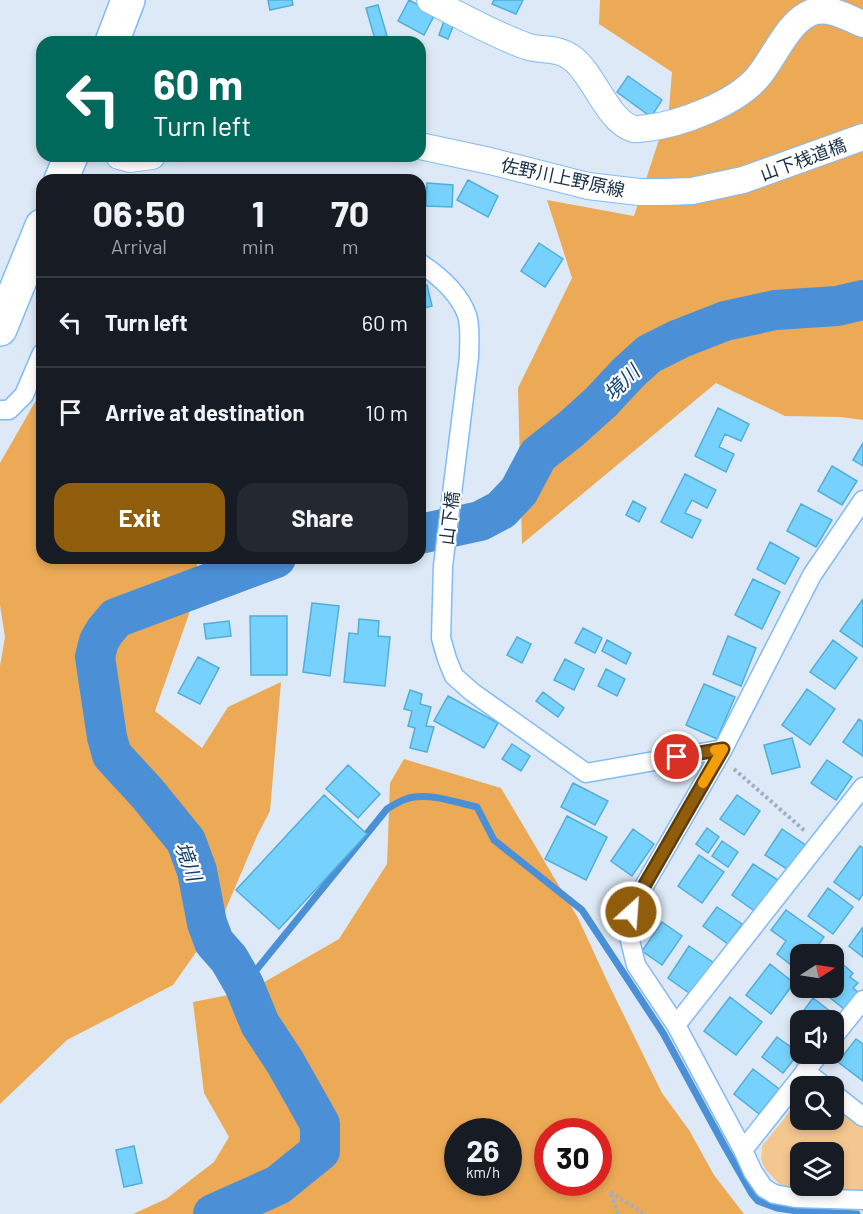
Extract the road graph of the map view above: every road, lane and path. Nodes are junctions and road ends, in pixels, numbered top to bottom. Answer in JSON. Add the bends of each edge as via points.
{"nodes":[{"id":1,"x":128,"y":0,"type":"edge"},
{"id":2,"x":430,"y":0,"type":"edge"},
{"id":3,"x":863,"y":24,"type":"edge"},
{"id":4,"x":114,"y":36,"type":"edge"},
{"id":5,"x":863,"y":137,"type":"edge"},
{"id":6,"x":426,"y":147,"type":"edge"},
{"id":7,"x":743,"y":180,"type":"joint"},
{"id":8,"x":36,"y":241,"type":"edge"},
{"id":9,"x":426,"y":267,"type":"edge"},
{"id":10,"x":0,"y":329,"type":"edge"},
{"id":11,"x":36,"y":367,"type":"edge"},
{"id":12,"x":0,"y":410,"type":"edge"},
{"id":13,"x":863,"y":500,"type":"edge"},
{"id":14,"x":721,"y":752,"type":"junction"},
{"id":15,"x":863,"y":787,"type":"edge"},
{"id":16,"x":819,"y":843,"type":"junction"},
{"id":17,"x":863,"y":1000,"type":"edge"},
{"id":18,"x":844,"y":1024,"type":"edge"},
{"id":19,"x":676,"y":1025,"type":"junction"},
{"id":20,"x":811,"y":1064,"type":"edge"},
{"id":21,"x":805,"y":1071,"type":"junction"},
{"id":22,"x":811,"y":1076,"type":"edge"},
{"id":23,"x":844,"y":1102,"type":"edge"},
{"id":24,"x":863,"y":1117,"type":"edge"},
{"id":25,"x":743,"y":1150,"type":"junction"},
{"id":26,"x":863,"y":1200,"type":"edge"},
{"id":27,"x":618,"y":1214,"type":"edge"},
{"id":28,"x":645,"y":1214,"type":"edge"}],
"edges":[{"from":1,"to":4,"type":"highway"},
{"from":2,"to":3,"type":"street","via":[[509,39],[571,57],[583,68],[610,111],[634,129],[695,117],[741,93],[757,78],[793,25],[806,15],[836,12]]},
{"from":5,"to":7,"type":"street","name":"山下桟道橋"},
{"from":6,"to":7,"type":"street","name":"佐野川上野原線","via":[[588,186],[639,192],[692,191]]},
{"from":8,"to":10,"type":"highway"},
{"from":9,"to":14,"type":"street","name":"山下橋","via":[[458,297],[470,332],[443,566],[441,638],[454,676],[586,773]]},
{"from":11,"to":12,"type":"street","via":[[24,395],[9,410]]},
{"from":13,"to":14,"type":"street","via":[[812,575]]},
{"from":14,"to":16,"type":"path"},
{"from":14,"to":19,"type":"street","via":[[626,924],[636,965]]},
{"from":15,"to":16,"type":"street"},
{"from":16,"to":19,"type":"street"},
{"from":17,"to":18,"type":"street"},
{"from":19,"to":25,"type":"street"},
{"from":20,"to":21,"type":"street"},
{"from":21,"to":22,"type":"street"},
{"from":21,"to":25,"type":"street"},
{"from":23,"to":24,"type":"street"},
{"from":25,"to":26,"type":"street","via":[[764,1188],[774,1194]]},
{"from":27,"to":28,"type":"path","via":[[610,1192]]}]}
